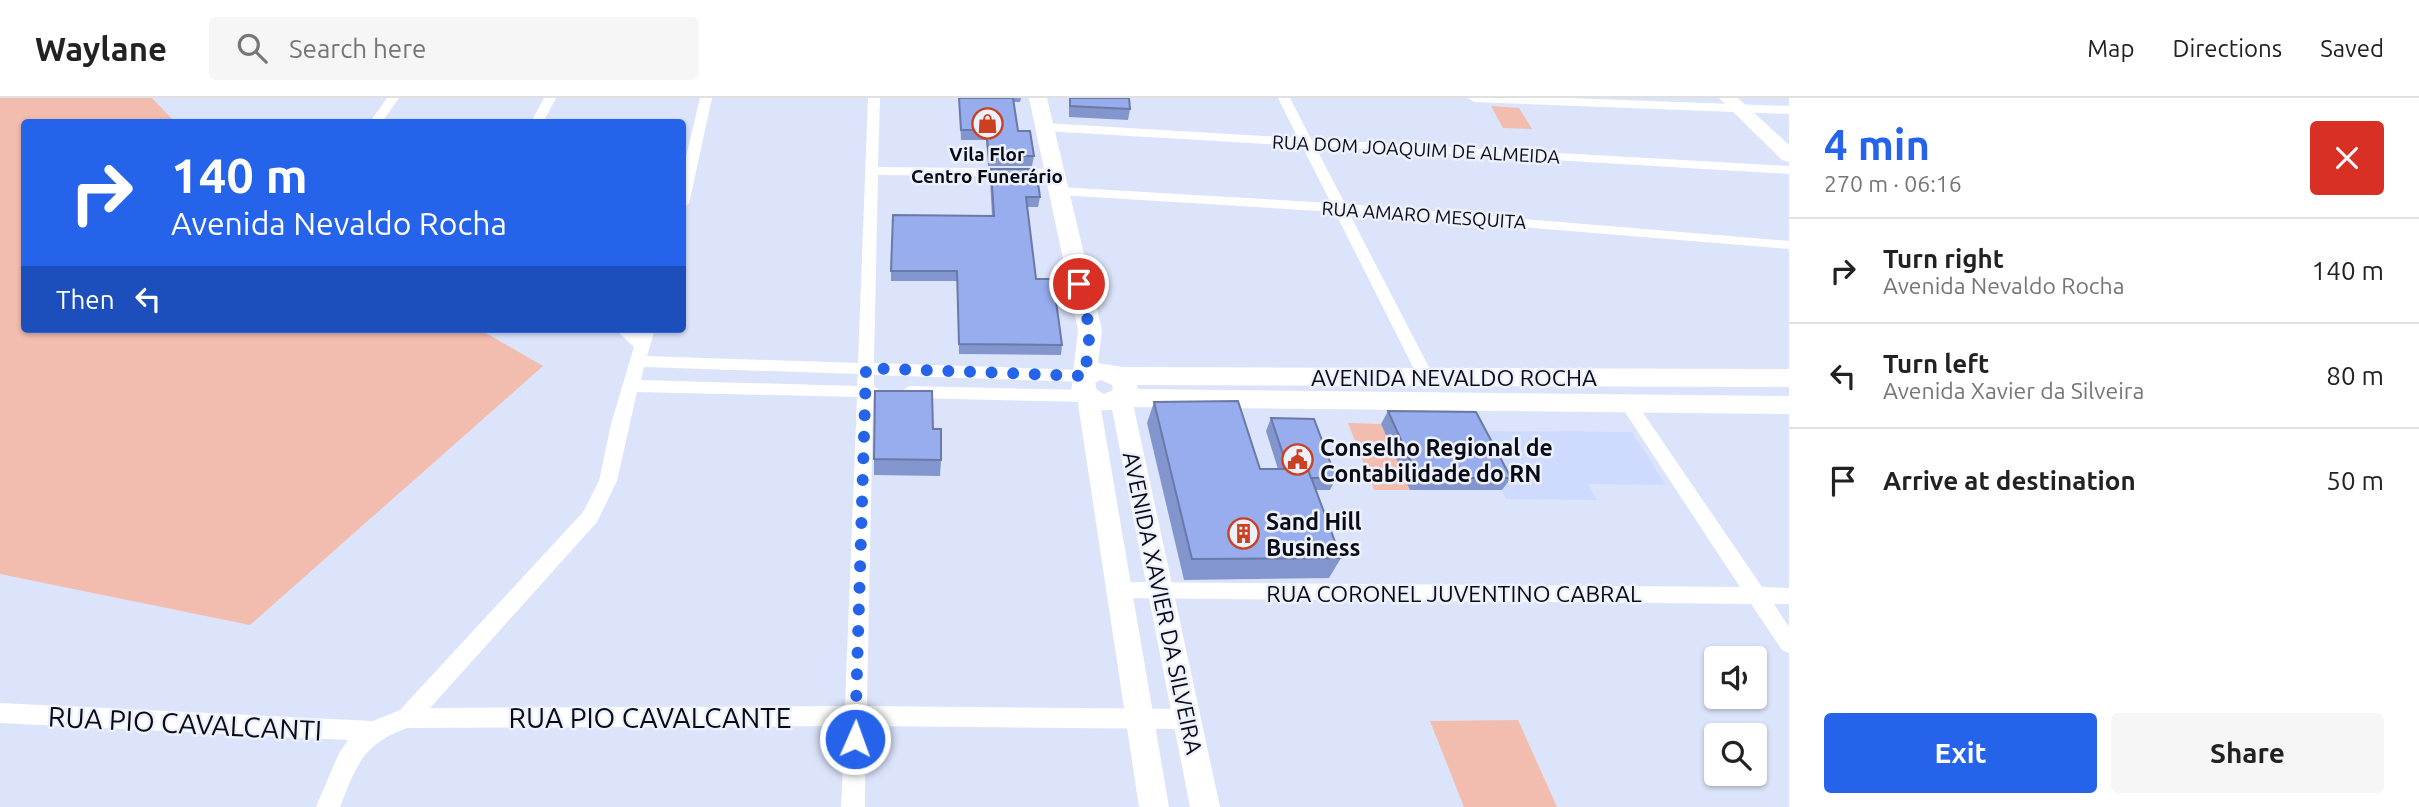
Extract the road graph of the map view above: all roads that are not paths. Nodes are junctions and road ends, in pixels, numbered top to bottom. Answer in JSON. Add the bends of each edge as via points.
{"nodes":[{"id":1,"x":393,"y":98,"type":"edge"},
{"id":2,"x":550,"y":98,"type":"edge"},
{"id":3,"x":706,"y":98,"type":"edge"},
{"id":4,"x":874,"y":98,"type":"edge"},
{"id":5,"x":1038,"y":98,"type":"edge"},
{"id":6,"x":1284,"y":98,"type":"edge"},
{"id":7,"x":1474,"y":98,"type":"edge"},
{"id":8,"x":1489,"y":98,"type":"edge"},
{"id":9,"x":1742,"y":103,"type":"edge"},
{"id":10,"x":1789,"y":110,"type":"edge"},
{"id":11,"x":378,"y":119,"type":"edge"},
{"id":12,"x":539,"y":119,"type":"edge"},
{"id":13,"x":1044,"y":127,"type":"junction"},
{"id":14,"x":1789,"y":139,"type":"edge"},
{"id":15,"x":1308,"y":142,"type":"junction"},
{"id":16,"x":1789,"y":156,"type":"edge"},
{"id":17,"x":1789,"y":170,"type":"edge"},
{"id":18,"x":872,"y":171,"type":"junction"},
{"id":19,"x":1056,"y":182,"type":"junction"},
{"id":20,"x":686,"y":186,"type":"edge"},
{"id":21,"x":1340,"y":208,"type":"junction"},
{"id":22,"x":1789,"y":244,"type":"edge"},
{"id":23,"x":1090,"y":330,"type":"junction"},
{"id":24,"x":628,"y":333,"type":"edge"},
{"id":25,"x":643,"y":345,"type":"edge"},
{"id":26,"x":866,"y":368,"type":"junction"},
{"id":27,"x":1426,"y":377,"type":"junction"},
{"id":28,"x":1789,"y":378,"type":"edge"},
{"id":29,"x":633,"y":386,"type":"junction"},
{"id":30,"x":1086,"y":386,"type":"junction"},
{"id":31,"x":1120,"y":387,"type":"junction"},
{"id":32,"x":865,"y":391,"type":"junction"},
{"id":33,"x":1629,"y":405,"type":"junction"},
{"id":34,"x":1789,"y":405,"type":"edge"},
{"id":35,"x":1119,"y":590,"type":"junction"},
{"id":36,"x":1161,"y":591,"type":"junction"},
{"id":37,"x":1756,"y":596,"type":"junction"},
{"id":38,"x":1789,"y":596,"type":"edge"},
{"id":39,"x":1789,"y":644,"type":"edge"},
{"id":40,"x":0,"y":713,"type":"edge"},
{"id":41,"x":856,"y":716,"type":"junction"},
{"id":42,"x":407,"y":718,"type":"junction"},
{"id":43,"x":1139,"y":719,"type":"junction"},
{"id":44,"x":1187,"y":719,"type":"junction"},
{"id":45,"x":371,"y":732,"type":"junction"},
{"id":46,"x":328,"y":807,"type":"edge"},
{"id":47,"x":853,"y":807,"type":"edge"},
{"id":48,"x":1154,"y":807,"type":"edge"},
{"id":49,"x":1205,"y":807,"type":"edge"}],
"edges":[{"from":1,"to":11,"type":"street"},
{"from":2,"to":12,"type":"street"},
{"from":3,"to":20,"type":"street"},
{"from":4,"to":18,"type":"street"},
{"from":5,"to":13,"type":"main road","name":"AVENIDA XAVIER DA SILVEIRA"},
{"from":6,"to":15,"type":"street"},
{"from":7,"to":8,"type":"street"},
{"from":8,"to":9,"type":"street"},
{"from":9,"to":10,"type":"street"},
{"from":9,"to":14,"type":"main road"},
{"from":9,"to":16,"type":"main road"},
{"from":13,"to":15,"type":"street","name":"RUA DOM JOAQUIM DE ALMEIDA"},
{"from":13,"to":19,"type":"main road","name":"AVENIDA XAVIER DA SILVEIRA"},
{"from":15,"to":17,"type":"street","name":"RUA DOM JOAQUIM DE ALMEIDA"},
{"from":15,"to":21,"type":"street"},
{"from":18,"to":19,"type":"street","name":"RUA AMARO MESQUITA"},
{"from":18,"to":26,"type":"street"},
{"from":19,"to":21,"type":"street","name":"RUA AMARO MESQUITA"},
{"from":19,"to":23,"type":"main road","name":"AVENIDA XAVIER DA SILVEIRA"},
{"from":21,"to":22,"type":"street","name":"RUA AMARO MESQUITA"},
{"from":21,"to":27,"type":"street"},
{"from":23,"to":30,"type":"main road","name":"AVENIDA XAVIER DA SILVEIRA"},
{"from":23,"to":31,"type":"main road","name":"AVENIDA XAVIER DA SILVEIRA"},
{"from":24,"to":25,"type":"street"},
{"from":25,"to":26,"type":"street"},
{"from":25,"to":29,"type":"street"},
{"from":26,"to":30,"type":"street"},
{"from":26,"to":32,"type":"street"},
{"from":27,"to":28,"type":"main road","name":"AVENIDA NEVALDO ROCHA"},
{"from":27,"to":31,"type":"main road","name":"AVENIDA NEVALDO ROCHA"},
{"from":29,"to":32,"type":"street"},
{"from":29,"to":42,"type":"street","via":[[608,481],[590,517]]},
{"from":30,"to":31,"type":"main road","via":[[1097,370]]},
{"from":30,"to":32,"type":"street"},
{"from":30,"to":35,"type":"street","name":"AVENIDA XAVIER DA SILVEIRA"},
{"from":31,"to":33,"type":"main road","name":"AVENIDA NEVALDO ROCHA"},
{"from":31,"to":36,"type":"street","name":"AVENIDA XAVIER DA SILVEIRA"},
{"from":32,"to":41,"type":"street"},
{"from":33,"to":34,"type":"main road","name":"AVENIDA NEVALDO ROCHA"},
{"from":33,"to":37,"type":"street"},
{"from":35,"to":36,"type":"street","name":"RUA CORONEL JUVENTINO CABRAL"},
{"from":35,"to":43,"type":"street","name":"AVENIDA XAVIER DA SILVEIRA"},
{"from":36,"to":37,"type":"street","name":"RUA CORONEL JUVENTINO CABRAL"},
{"from":36,"to":44,"type":"street","name":"AVENIDA XAVIER DA SILVEIRA"},
{"from":37,"to":38,"type":"street","name":"RUA CORONEL JUVENTINO CABRAL"},
{"from":37,"to":39,"type":"street"},
{"from":40,"to":45,"type":"street","name":"RUA PIO CAVALCANTI"},
{"from":41,"to":42,"type":"street","name":"RUA PIO CAVALCANTE"},
{"from":41,"to":43,"type":"street","name":"RUA PIO CAVALCANTE"},
{"from":41,"to":47,"type":"street"},
{"from":42,"to":45,"type":"street"},
{"from":43,"to":44,"type":"street","name":"RUA PIO CAVALCANTE"},
{"from":43,"to":48,"type":"street","name":"AVENIDA XAVIER DA SILVEIRA"},
{"from":44,"to":49,"type":"street","name":"AVENIDA XAVIER DA SILVEIRA"},
{"from":45,"to":46,"type":"street","via":[[349,758]]}]}
